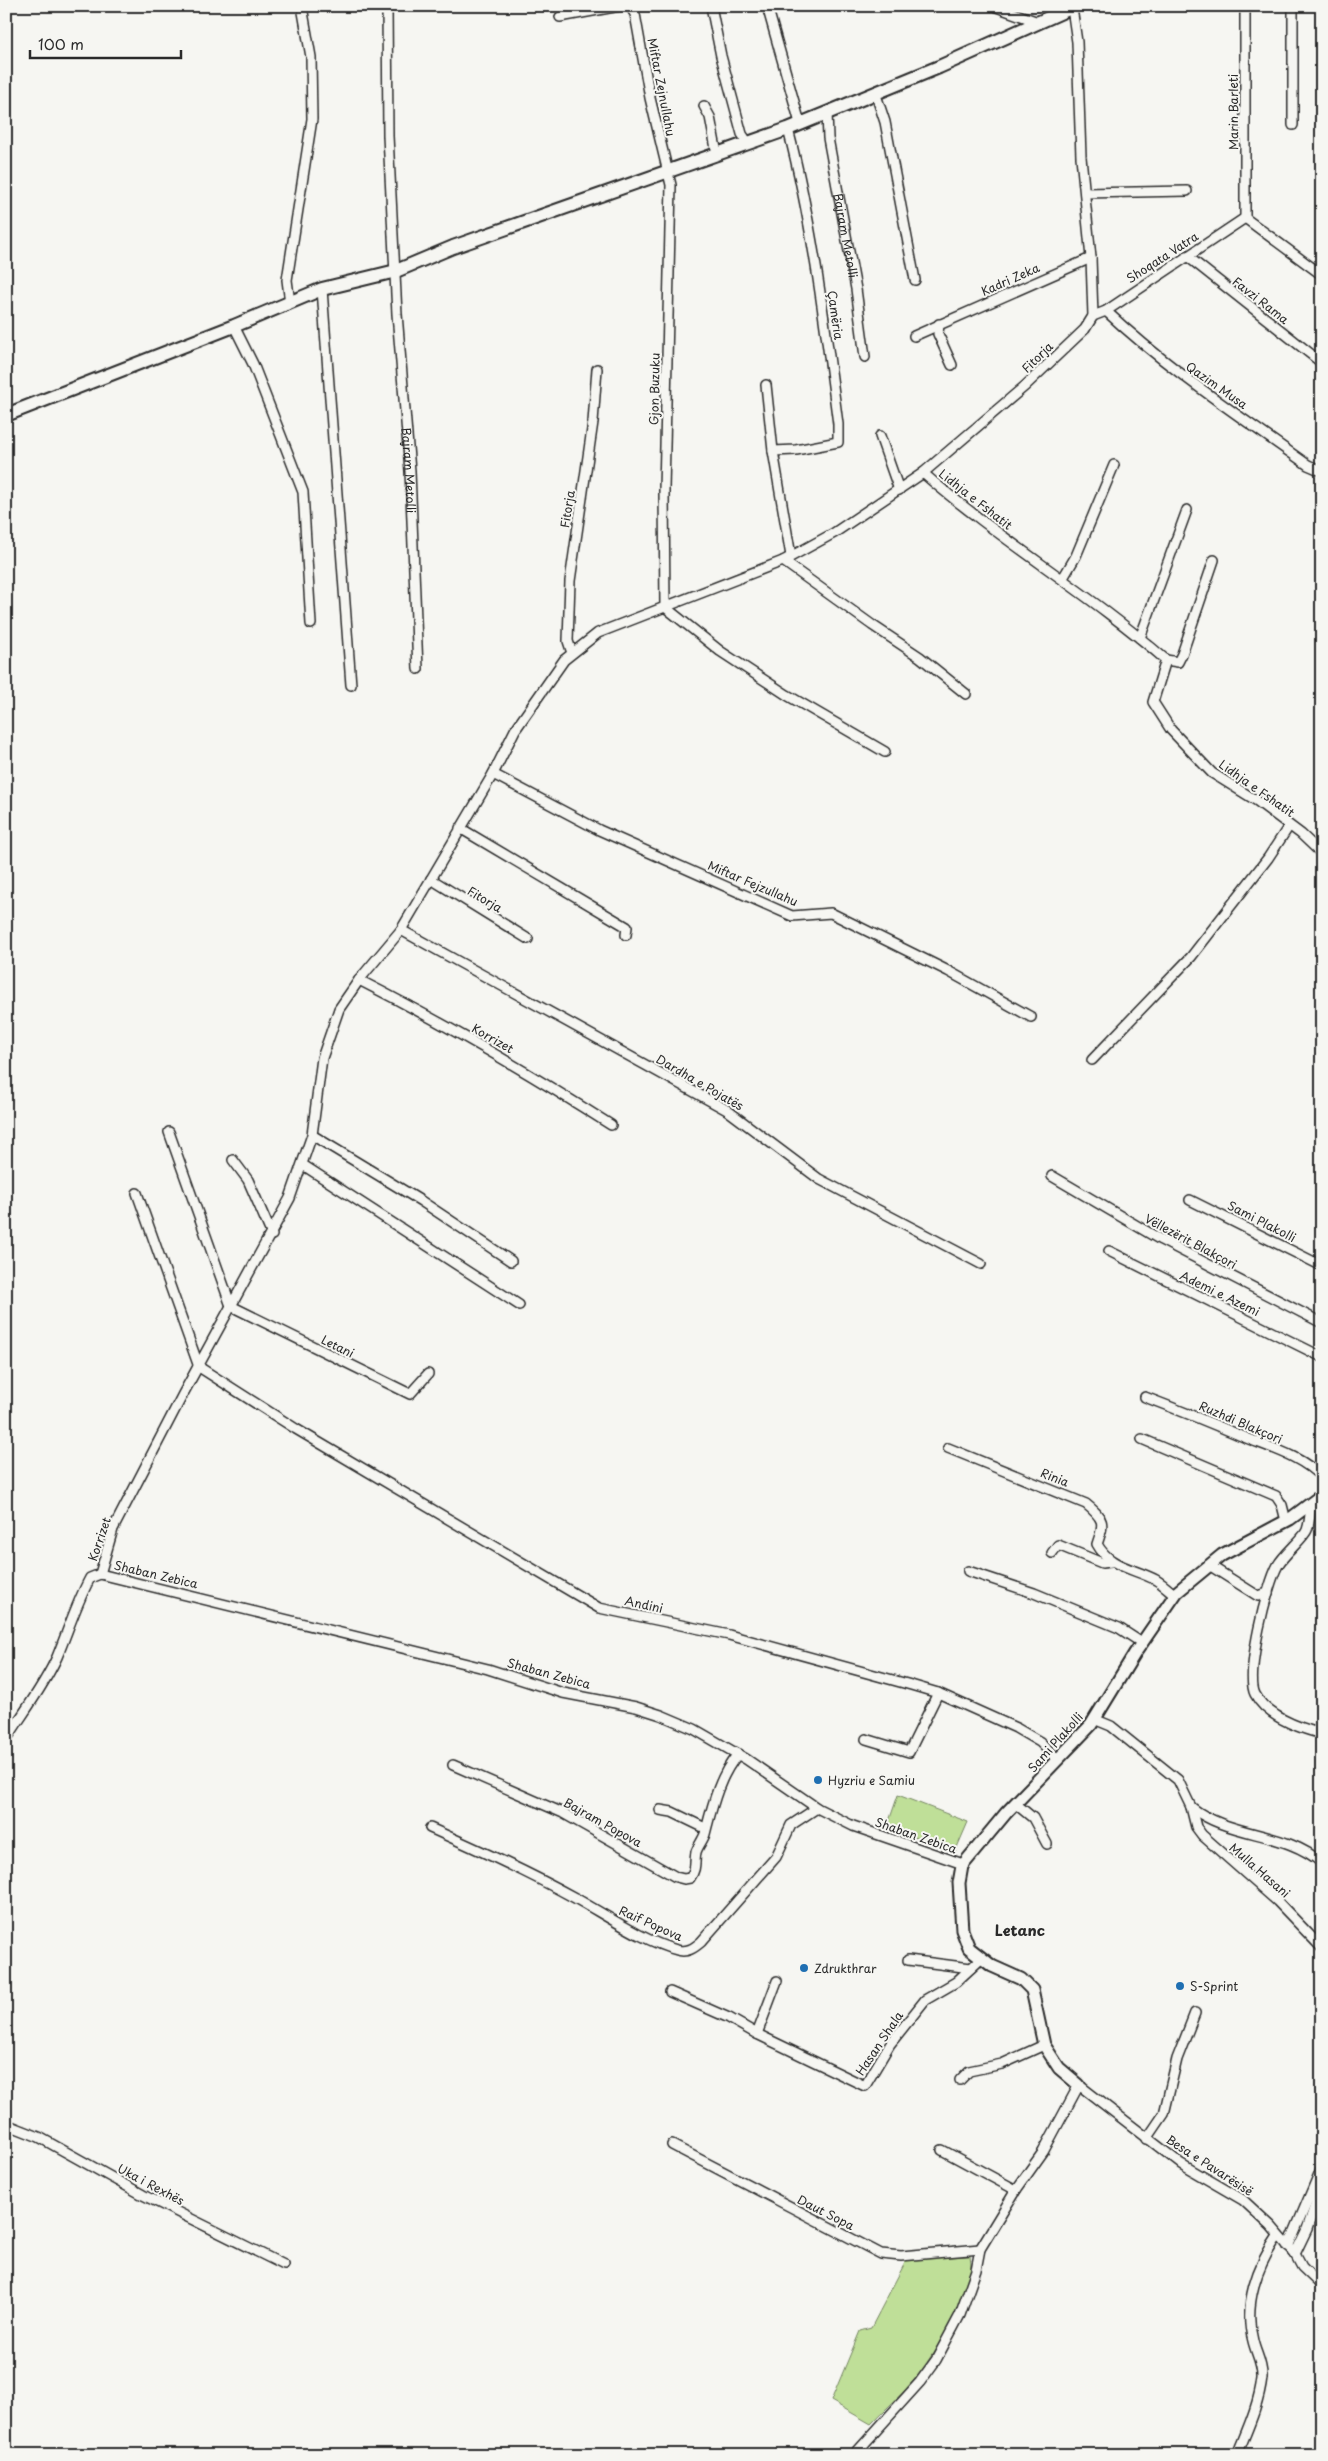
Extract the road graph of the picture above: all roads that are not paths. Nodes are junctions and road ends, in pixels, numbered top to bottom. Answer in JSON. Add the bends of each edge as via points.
{"nodes":[{"id":1,"x":304,"y":6,"type":"edge"},
{"id":2,"x":387,"y":6,"type":"edge"},
{"id":3,"x":620,"y":6,"type":"edge"},
{"id":4,"x":630,"y":6,"type":"edge"},
{"id":5,"x":711,"y":6,"type":"edge"},
{"id":6,"x":767,"y":6,"type":"edge"},
{"id":7,"x":1245,"y":6,"type":"edge"},
{"id":8,"x":1293,"y":6,"type":"edge"},
{"id":9,"x":997,"y":7,"type":"edge"},
{"id":10,"x":1073,"y":7,"type":"edge"},
{"id":11,"x":560,"y":17,"type":"dead end"},
{"id":12,"x":1038,"y":22,"type":"junction"},
{"id":13,"x":875,"y":92,"type":"junction"},
{"id":14,"x":704,"y":106,"type":"dead end"},
{"id":15,"x":827,"y":113,"type":"junction"},
{"id":16,"x":800,"y":123,"type":"junction"},
{"id":17,"x":1293,"y":125,"type":"dead end"},
{"id":18,"x":788,"y":129,"type":"junction"},
{"id":19,"x":748,"y":143,"type":"junction"},
{"id":20,"x":717,"y":154,"type":"junction"},
{"id":21,"x":668,"y":173,"type":"junction"},
{"id":22,"x":1187,"y":191,"type":"dead end"},
{"id":23,"x":1085,"y":193,"type":"junction"},
{"id":24,"x":1245,"y":218,"type":"junction"},
{"id":25,"x":1187,"y":256,"type":"junction"},
{"id":26,"x":1091,"y":258,"type":"junction"},
{"id":27,"x":396,"y":271,"type":"junction"},
{"id":28,"x":1322,"y":275,"type":"edge"},
{"id":29,"x":915,"y":280,"type":"dead end"},
{"id":30,"x":322,"y":289,"type":"junction"},
{"id":31,"x":290,"y":303,"type":"junction"},
{"id":32,"x":1106,"y":311,"type":"junction"},
{"id":33,"x":1093,"y":316,"type":"junction"},
{"id":34,"x":939,"y":324,"type":"junction"},
{"id":35,"x":234,"y":326,"type":"junction"},
{"id":36,"x":914,"y":336,"type":"dead end"},
{"id":37,"x":865,"y":357,"type":"dead end"},
{"id":38,"x":1322,"y":362,"type":"edge"},
{"id":39,"x":952,"y":365,"type":"dead end"},
{"id":40,"x":597,"y":368,"type":"dead end"},
{"id":41,"x":766,"y":385,"type":"dead end"},
{"id":42,"x":6,"y":415,"type":"edge"},
{"id":43,"x":880,"y":436,"type":"dead end"},
{"id":44,"x":773,"y":451,"type":"junction"},
{"id":45,"x":1114,"y":465,"type":"dead end"},
{"id":46,"x":1322,"y":471,"type":"edge"},
{"id":47,"x":923,"y":473,"type":"junction"},
{"id":48,"x":899,"y":490,"type":"junction"},
{"id":49,"x":1187,"y":510,"type":"dead end"},
{"id":50,"x":787,"y":558,"type":"junction"},
{"id":51,"x":1214,"y":560,"type":"dead end"},
{"id":52,"x":1063,"y":578,"type":"junction"},
{"id":53,"x":665,"y":607,"type":"junction"},
{"id":54,"x":311,"y":624,"type":"dead end"},
{"id":55,"x":1140,"y":638,"type":"junction"},
{"id":56,"x":572,"y":653,"type":"junction"},
{"id":57,"x":1166,"y":660,"type":"junction"},
{"id":58,"x":418,"y":669,"type":"dead end"},
{"id":59,"x":351,"y":685,"type":"dead end"},
{"id":60,"x":966,"y":694,"type":"dead end"},
{"id":61,"x":885,"y":752,"type":"dead end"},
{"id":62,"x":493,"y":774,"type":"junction"},
{"id":63,"x":1289,"y":826,"type":"junction"},
{"id":64,"x":460,"y":828,"type":"junction"},
{"id":65,"x":1322,"y":854,"type":"edge"},
{"id":66,"x":431,"y":880,"type":"junction"},
{"id":67,"x":401,"y":930,"type":"junction"},
{"id":68,"x":626,"y":935,"type":"dead end"},
{"id":69,"x":528,"y":939,"type":"dead end"},
{"id":70,"x":359,"y":980,"type":"junction"},
{"id":71,"x":1032,"y":1017,"type":"dead end"},
{"id":72,"x":1092,"y":1060,"type":"dead end"},
{"id":73,"x":611,"y":1125,"type":"dead end"},
{"id":74,"x":169,"y":1132,"type":"dead end"},
{"id":75,"x":312,"y":1135,"type":"junction"},
{"id":76,"x":233,"y":1160,"type":"dead end"},
{"id":77,"x":303,"y":1165,"type":"junction"},
{"id":78,"x":1052,"y":1176,"type":"dead end"},
{"id":79,"x":136,"y":1193,"type":"dead end"},
{"id":80,"x":1190,"y":1200,"type":"dead end"},
{"id":81,"x":272,"y":1235,"type":"junction"},
{"id":82,"x":1109,"y":1251,"type":"dead end"},
{"id":83,"x":511,"y":1261,"type":"dead end"},
{"id":84,"x":981,"y":1264,"type":"dead end"},
{"id":85,"x":1322,"y":1266,"type":"edge"},
{"id":86,"x":231,"y":1306,"type":"junction"},
{"id":87,"x":519,"y":1306,"type":"dead end"},
{"id":88,"x":1322,"y":1323,"type":"edge"},
{"id":89,"x":1322,"y":1357,"type":"edge"},
{"id":90,"x":199,"y":1367,"type":"junction"},
{"id":91,"x":428,"y":1374,"type":"dead end"},
{"id":92,"x":1145,"y":1397,"type":"dead end"},
{"id":93,"x":1142,"y":1438,"type":"dead end"},
{"id":94,"x":948,"y":1448,"type":"dead end"},
{"id":95,"x":1322,"y":1478,"type":"edge"},
{"id":96,"x":1322,"y":1495,"type":"edge"},
{"id":97,"x":1311,"y":1504,"type":"junction"},
{"id":98,"x":1286,"y":1521,"type":"junction"},
{"id":99,"x":1052,"y":1553,"type":"dead end"},
{"id":100,"x":1111,"y":1562,"type":"junction"},
{"id":101,"x":1209,"y":1565,"type":"junction"},
{"id":102,"x":968,"y":1571,"type":"dead end"},
{"id":103,"x":100,"y":1574,"type":"junction"},
{"id":104,"x":1268,"y":1594,"type":"junction"},
{"id":105,"x":1176,"y":1595,"type":"junction"},
{"id":106,"x":1142,"y":1643,"type":"junction"},
{"id":107,"x":938,"y":1694,"type":"junction"},
{"id":108,"x":1094,"y":1719,"type":"junction"},
{"id":109,"x":1322,"y":1722,"type":"edge"},
{"id":110,"x":1319,"y":1733,"type":"edge"},
{"id":111,"x":866,"y":1739,"type":"dead end"},
{"id":112,"x":6,"y":1740,"type":"edge"},
{"id":113,"x":738,"y":1754,"type":"junction"},
{"id":114,"x":1058,"y":1760,"type":"junction"},
{"id":115,"x":453,"y":1765,"type":"dead end"},
{"id":116,"x":1016,"y":1804,"type":"junction"},
{"id":117,"x":1191,"y":1807,"type":"junction"},
{"id":118,"x":817,"y":1808,"type":"junction"},
{"id":119,"x":660,"y":1810,"type":"dead end"},
{"id":120,"x":430,"y":1828,"type":"dead end"},
{"id":121,"x":705,"y":1828,"type":"junction"},
{"id":122,"x":1047,"y":1844,"type":"dead end"},
{"id":123,"x":1322,"y":1863,"type":"edge"},
{"id":124,"x":963,"y":1864,"type":"junction"},
{"id":125,"x":1322,"y":1948,"type":"edge"},
{"id":126,"x":982,"y":1958,"type":"junction"},
{"id":127,"x":908,"y":1960,"type":"dead end"},
{"id":128,"x":971,"y":1968,"type":"junction"},
{"id":129,"x":777,"y":1982,"type":"dead end"},
{"id":130,"x":670,"y":1992,"type":"dead end"},
{"id":131,"x":1195,"y":2013,"type":"dead end"},
{"id":132,"x":757,"y":2034,"type":"junction"},
{"id":133,"x":1044,"y":2045,"type":"junction"},
{"id":134,"x":960,"y":2080,"type":"dead end"},
{"id":135,"x":1079,"y":2086,"type":"junction"},
{"id":136,"x":6,"y":2124,"type":"edge"},
{"id":137,"x":1147,"y":2139,"type":"junction"},
{"id":138,"x":672,"y":2146,"type":"dead end"},
{"id":139,"x":942,"y":2150,"type":"dead end"},
{"id":140,"x":1322,"y":2167,"type":"edge"},
{"id":141,"x":1322,"y":2185,"type":"edge"},
{"id":142,"x":1016,"y":2190,"type":"junction"},
{"id":143,"x":1278,"y":2236,"type":"junction"},
{"id":144,"x":1288,"y":2247,"type":"junction"},
{"id":145,"x":980,"y":2249,"type":"junction"},
{"id":146,"x":1295,"y":2254,"type":"junction"},
{"id":147,"x":284,"y":2265,"type":"dead end"},
{"id":148,"x":1322,"y":2286,"type":"edge"},
{"id":149,"x":854,"y":2455,"type":"edge"},
{"id":150,"x":1237,"y":2455,"type":"edge"}],
"edges":[{"from":1,"to":31,"type":"street","via":[[311,57],[312,119],[287,280]]},
{"from":2,"to":27,"type":"street","name":"Bajram Metolli","via":[[388,136]]},
{"from":3,"to":11,"type":"street"},
{"from":4,"to":21,"type":"street","name":"Miftar Zejnullahu","via":[[635,14]]},
{"from":5,"to":19,"type":"street","via":[[742,134]]},
{"from":6,"to":16,"type":"street"},
{"from":7,"to":24,"type":"street","name":"Marin Barleti"},
{"from":8,"to":17,"type":"street"},
{"from":9,"to":12,"type":"street"},
{"from":10,"to":12,"type":"main road"},
{"from":10,"to":23,"type":"street"},
{"from":12,"to":13,"type":"main road"},
{"from":13,"to":15,"type":"main road"},
{"from":13,"to":29,"type":"street","via":[[884,122]]},
{"from":14,"to":20,"type":"street","via":[[710,117]]},
{"from":15,"to":16,"type":"main road"},
{"from":15,"to":37,"type":"street","name":"Bajram Metolli","via":[[828,138],[855,282]]},
{"from":16,"to":18,"type":"main road"},
{"from":18,"to":19,"type":"main road"},
{"from":18,"to":44,"type":"street","name":"Çamëria","via":[[801,178],[819,284],[840,436],[838,442]]},
{"from":19,"to":20,"type":"main road"},
{"from":20,"to":21,"type":"main road"},
{"from":21,"to":27,"type":"main road","via":[[453,247]]},
{"from":21,"to":53,"type":"street","name":"Gjon Buzuku","via":[[671,185],[664,480]]},
{"from":22,"to":23,"type":"street"},
{"from":23,"to":26,"type":"street"},
{"from":24,"to":25,"type":"street","name":"Shoqata Vatra"},
{"from":24,"to":28,"type":"street"},
{"from":25,"to":32,"type":"street","name":"Shoqata Vatra"},
{"from":25,"to":38,"type":"street","name":"Favzi Rama"},
{"from":26,"to":33,"type":"street"},
{"from":26,"to":34,"type":"street","name":"Kadri Zeka"},
{"from":27,"to":30,"type":"main road"},
{"from":27,"to":58,"type":"street","name":"Bajram Metolli","via":[[410,471]]},
{"from":30,"to":31,"type":"main road"},
{"from":30,"to":59,"type":"street"},
{"from":31,"to":35,"type":"main road"},
{"from":32,"to":33,"type":"street","name":"Shoqata Vatra"},
{"from":32,"to":46,"type":"street","name":"Qazim Musa","via":[[1182,376],[1308,465]]},
{"from":33,"to":47,"type":"street","name":"Fitorja","via":[[1085,329],[1025,386]]},
{"from":34,"to":36,"type":"street","name":"Kadri Zeka"},
{"from":34,"to":39,"type":"street","via":[[938,334]]},
{"from":35,"to":42,"type":"main road"},
{"from":35,"to":54,"type":"street","via":[[253,364],[303,492]]},
{"from":40,"to":56,"type":"street","name":"Fitorja","via":[[593,422],[570,581],[568,641]]},
{"from":41,"to":44,"type":"street"},
{"from":43,"to":48,"type":"street"},
{"from":44,"to":50,"type":"street"},
{"from":45,"to":52,"type":"street","via":[[1076,556]]},
{"from":47,"to":48,"type":"street","name":"Fitorja"},
{"from":47,"to":52,"type":"street","name":"Lidhja e Fshatit","via":[[968,512]]},
{"from":48,"to":50,"type":"street","name":"Fitorja","via":[[834,533]]},
{"from":49,"to":55,"type":"street"},
{"from":50,"to":53,"type":"street","name":"Fitorja"},
{"from":50,"to":60,"type":"street"},
{"from":51,"to":57,"type":"street","via":[[1182,654],[1178,662]]},
{"from":52,"to":55,"type":"street","name":"Lidhja e Fshatit"},
{"from":53,"to":56,"type":"street","name":"Fitorja","via":[[598,633]]},
{"from":53,"to":61,"type":"street","via":[[720,651],[787,695]]},
{"from":55,"to":57,"type":"street","name":"Lidhja e Fshatit"},
{"from":56,"to":62,"type":"street","name":"Fitorja","via":[[538,694]]},
{"from":57,"to":63,"type":"street","name":"Lidhja e Fshatit","via":[[1153,702],[1171,730],[1212,773]]},
{"from":62,"to":64,"type":"street","name":"Fitorja"},
{"from":62,"to":71,"type":"street","name":"Miftar Fejzullahu","via":[[599,830],[792,916],[832,913]]},
{"from":63,"to":65,"type":"street","name":"Lidhja e Fshatit"},
{"from":63,"to":72,"type":"street","via":[[1192,957]]},
{"from":64,"to":66,"type":"street","name":"Fitorja"},
{"from":64,"to":68,"type":"street","via":[[627,926]]},
{"from":66,"to":67,"type":"street","name":"Fitorja"},
{"from":66,"to":69,"type":"street","name":"Fitorja"},
{"from":67,"to":70,"type":"street","name":"Korrizet"},
{"from":67,"to":84,"type":"street","name":"Dardha e Pojatës","via":[[727,1110],[819,1179]]},
{"from":70,"to":73,"type":"street","name":"Korrizet","via":[[426,1014]]},
{"from":70,"to":75,"type":"street","name":"Korrizet","via":[[339,1010],[322,1058]]},
{"from":74,"to":86,"type":"street"},
{"from":75,"to":77,"type":"street","name":"Korrizet"},
{"from":75,"to":83,"type":"street","via":[[421,1201]]},
{"from":76,"to":81,"type":"street","via":[[248,1180]]},
{"from":77,"to":81,"type":"street","name":"Korrizet"},
{"from":77,"to":87,"type":"street"},
{"from":78,"to":88,"type":"street","name":"Vëllezërit Blakçori","via":[[1161,1240]]},
{"from":79,"to":90,"type":"street"},
{"from":80,"to":85,"type":"street","name":"Sami Plakolli"},
{"from":81,"to":86,"type":"street","name":"Korrizet"},
{"from":82,"to":89,"type":"street","name":"Ademi e Azemi"},
{"from":86,"to":90,"type":"street","name":"Korrizet"},
{"from":86,"to":91,"type":"street","name":"Letani","via":[[410,1394]]},
{"from":90,"to":103,"type":"street","name":"Korrizet","via":[[113,1529]]},
{"from":90,"to":107,"type":"street","name":"Andini","via":[[296,1429],[600,1608],[799,1652]]},
{"from":92,"to":95,"type":"street","name":"Ruzhdi Blakçori","via":[[1285,1454]]},
{"from":93,"to":98,"type":"street","via":[[1276,1496]]},
{"from":94,"to":100,"type":"street","name":"Rinia","via":[[1086,1504],[1100,1517],[1103,1526],[1096,1544]]},
{"from":96,"to":97,"type":"street","name":"Sami Plakolli"},
{"from":97,"to":98,"type":"street","name":"Sami Plakolli"},
{"from":97,"to":104,"type":"street","via":[[1307,1531],[1278,1565]]},
{"from":98,"to":101,"type":"street","name":"Sami Plakolli"},
{"from":99,"to":100,"type":"street","via":[[1058,1546],[1102,1563]]},
{"from":100,"to":105,"type":"street","via":[[1158,1581]]},
{"from":101,"to":104,"type":"street","via":[[1258,1596]]},
{"from":101,"to":105,"type":"street","name":"Sami Plakolli"},
{"from":102,"to":106,"type":"street","via":[[1034,1592],[1119,1628]]},
{"from":103,"to":112,"type":"street","name":"Korrizet","via":[[90,1578],[47,1677]]},
{"from":103,"to":113,"type":"street","name":"Shaban Zebica","via":[[488,1669],[563,1693],[636,1706],[694,1729]]},
{"from":104,"to":110,"type":"street","via":[[1256,1640],[1252,1673],[1254,1694],[1278,1717]]},
{"from":105,"to":106,"type":"street","name":"Sami Plakolli"},
{"from":106,"to":108,"type":"street","name":"Sami Plakolli"},
{"from":107,"to":111,"type":"street","via":[[909,1752]]},
{"from":107,"to":114,"type":"street","name":"Andini","via":[[1016,1728],[1040,1742]]},
{"from":108,"to":114,"type":"street","name":"Sami Plakolli"},
{"from":108,"to":117,"type":"street","name":"Mulla Hasani","via":[[1111,1726],[1178,1780]]},
{"from":109,"to":110,"type":"street"},
{"from":113,"to":118,"type":"street","name":"Shaban Zebica"},
{"from":113,"to":121,"type":"street","name":"Bajram Popova","via":[[728,1765]]},
{"from":114,"to":116,"type":"street","name":"Sami Plakolli"},
{"from":115,"to":121,"type":"street","name":"Bajram Popova","via":[[563,1813],[684,1880],[694,1872],[696,1852]]},
{"from":116,"to":122,"type":"street","via":[[1033,1818]]},
{"from":116,"to":124,"type":"street","name":"Sami Plakolli"},
{"from":117,"to":123,"type":"street","name":"Mulla Hasani","via":[[1215,1822],[1301,1848]]},
{"from":117,"to":125,"type":"street","name":"Mulla Hasani","via":[[1196,1827],[1202,1835],[1277,1900]]},
{"from":118,"to":120,"type":"street","name":"Raif Popova","via":[[791,1825],[776,1857],[701,1942],[694,1949],[687,1950],[678,1950],[645,1936]]},
{"from":118,"to":124,"type":"street","name":"Shaban Zebica","via":[[853,1826]]},
{"from":119,"to":121,"type":"street","via":[[672,1812]]},
{"from":124,"to":126,"type":"street","via":[[959,1883],[962,1930],[969,1948]]},
{"from":126,"to":128,"type":"street","name":"Hasan Shala"},
{"from":126,"to":133,"type":"street","via":[[1021,1979],[1032,1990]]},
{"from":127,"to":128,"type":"street"},
{"from":128,"to":132,"type":"street","name":"Hasan Shala","via":[[956,1982],[924,2000],[890,2044],[865,2086]]},
{"from":129,"to":132,"type":"street"},
{"from":130,"to":132,"type":"street","name":"Hasan Shala"},
{"from":131,"to":137,"type":"street","name":"Besa e Pavarësisë","via":[[1176,2059],[1164,2114]]},
{"from":133,"to":134,"type":"street","via":[[1002,2064],[969,2071]]},
{"from":133,"to":135,"type":"street","via":[[1059,2068]]},
{"from":135,"to":137,"type":"street","name":"Besa e Pavarësisë"},
{"from":135,"to":142,"type":"street","via":[[1043,2152]]},
{"from":136,"to":147,"type":"street","name":"Uka i Rexhës","via":[[38,2137],[143,2195]]},
{"from":137,"to":143,"type":"street","name":"Besa e Pavarësisë","via":[[1181,2164],[1242,2200]]},
{"from":138,"to":145,"type":"street","name":"Daut Sopa","via":[[881,2254],[901,2256]]},
{"from":139,"to":142,"type":"street"},
{"from":140,"to":144,"type":"street"},
{"from":141,"to":146,"type":"street"},
{"from":142,"to":145,"type":"street"},
{"from":143,"to":144,"type":"street","name":"Besa e Pavarësisë"},
{"from":143,"to":150,"type":"street","via":[[1256,2278],[1250,2306],[1252,2334],[1262,2379],[1255,2412]]},
{"from":144,"to":146,"type":"street","name":"Besa e Pavarësisë"},
{"from":145,"to":149,"type":"street","via":[[960,2315],[936,2360]]},
{"from":146,"to":148,"type":"street","name":"Besa e Pavarësisë","via":[[1302,2267]]}]}
